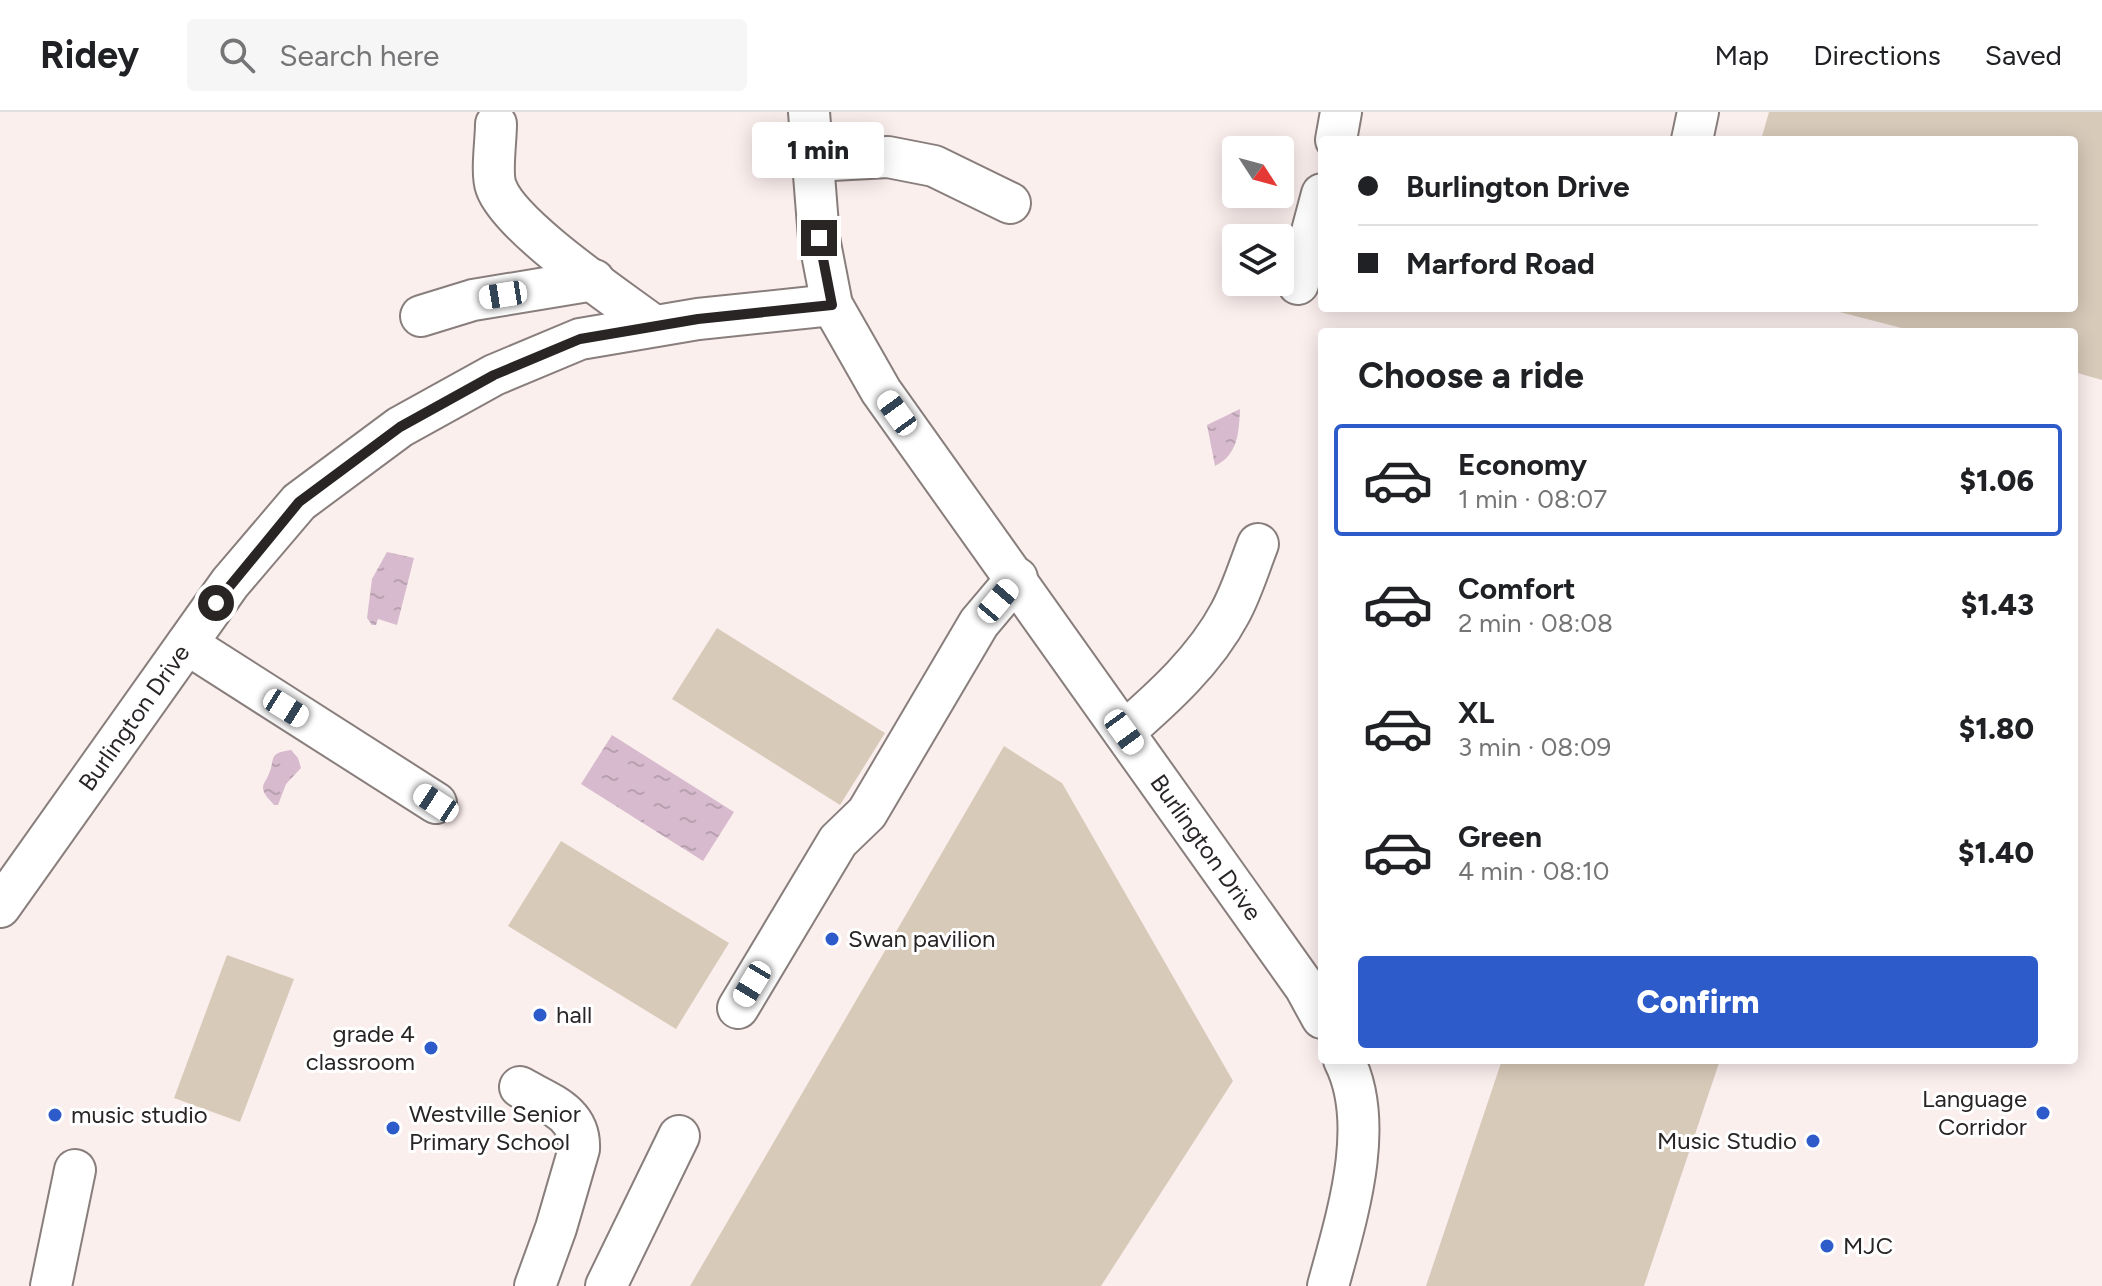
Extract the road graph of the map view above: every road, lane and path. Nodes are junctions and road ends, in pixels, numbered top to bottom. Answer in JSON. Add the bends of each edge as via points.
{"nodes":[{"id":1,"x":809,"y":112,"type":"edge"},
{"id":2,"x":1341,"y":112,"type":"edge"},
{"id":3,"x":1698,"y":112,"type":"edge"},
{"id":4,"x":496,"y":124,"type":"dead end"},
{"id":5,"x":1337,"y":136,"type":"edge"},
{"id":6,"x":1693,"y":136,"type":"edge"},
{"id":7,"x":813,"y":161,"type":"junction"},
{"id":8,"x":1010,"y":203,"type":"dead end"},
{"id":9,"x":1318,"y":209,"type":"edge"},
{"id":10,"x":594,"y":280,"type":"junction"},
{"id":11,"x":1298,"y":284,"type":"dead end"},
{"id":12,"x":832,"y":305,"type":"junction"},
{"id":13,"x":421,"y":316,"type":"dead end"},
{"id":14,"x":654,"y":326,"type":"junction"},
{"id":15,"x":1258,"y":544,"type":"dead end"},
{"id":16,"x":1017,"y":578,"type":"junction"},
{"id":17,"x":187,"y":644,"type":"junction"},
{"id":18,"x":1124,"y":732,"type":"junction"},
{"id":19,"x":436,"y":803,"type":"dead end"},
{"id":20,"x":0,"y":907,"type":"edge"},
{"id":21,"x":738,"y":1008,"type":"dead end"},
{"id":22,"x":1318,"y":1011,"type":"edge"},
{"id":23,"x":1346,"y":1064,"type":"edge"},
{"id":24,"x":520,"y":1087,"type":"dead end"},
{"id":25,"x":679,"y":1136,"type":"dead end"},
{"id":26,"x":75,"y":1170,"type":"dead end"},
{"id":27,"x":51,"y":1286,"type":"edge"},
{"id":28,"x":535,"y":1286,"type":"edge"},
{"id":29,"x":606,"y":1286,"type":"edge"},
{"id":30,"x":1328,"y":1286,"type":"edge"}],
"edges":[{"from":1,"to":7,"type":"street"},
{"from":2,"to":5,"type":"street"},
{"from":3,"to":6,"type":"street"},
{"from":4,"to":10,"type":"street","via":[[495,185],[507,207]]},
{"from":7,"to":8,"type":"street","via":[[888,157],[934,166]]},
{"from":7,"to":12,"type":"street","via":[[819,238]]},
{"from":9,"to":11,"type":"street"},
{"from":10,"to":13,"type":"street","via":[[473,300]]},
{"from":10,"to":14,"type":"street"},
{"from":12,"to":14,"type":"street","name":"Burlington Drive"},
{"from":12,"to":16,"type":"street","name":"Burlington Drive","via":[[881,391]]},
{"from":14,"to":17,"type":"street","name":"Burlington Drive","via":[[580,339],[494,375],[400,427],[299,502],[230,583]]},
{"from":15,"to":18,"type":"street","via":[[1230,613],[1201,655]]},
{"from":16,"to":18,"type":"street","name":"Burlington Drive"},
{"from":16,"to":21,"type":"street","via":[[979,623],[867,813],[838,841]]},
{"from":17,"to":19,"type":"street"},
{"from":17,"to":20,"type":"street","name":"Burlington Drive"},
{"from":18,"to":22,"type":"street","name":"Burlington Drive"},
{"from":23,"to":30,"type":"street","via":[[1354,1081],[1358,1160]]},
{"from":24,"to":28,"type":"street","via":[[573,1120],[580,1139]]},
{"from":25,"to":29,"type":"street"},
{"from":26,"to":27,"type":"street"}]}
